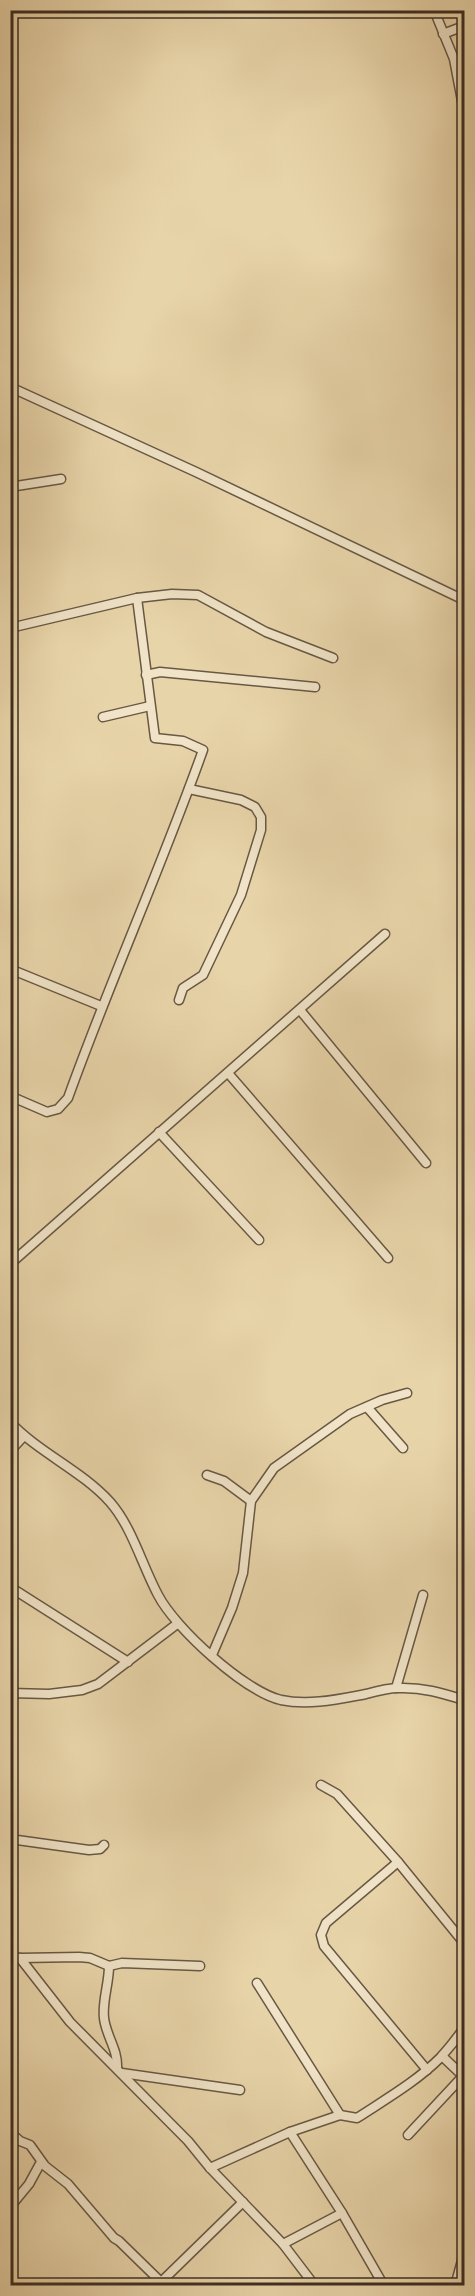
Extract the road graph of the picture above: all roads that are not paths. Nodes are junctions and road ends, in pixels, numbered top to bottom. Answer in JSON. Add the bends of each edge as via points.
{"nodes":[{"id":1,"x":434,"y":10,"type":"edge"},
{"id":2,"x":465,"y":26,"type":"edge"},
{"id":3,"x":443,"y":33,"type":"junction"},
{"id":4,"x":462,"y":101,"type":"dead end"},
{"id":5,"x":10,"y":387,"type":"edge"},
{"id":6,"x":61,"y":479,"type":"dead end"},
{"id":7,"x":10,"y":487,"type":"edge"},
{"id":8,"x":137,"y":598,"type":"junction"},
{"id":9,"x":465,"y":600,"type":"edge"},
{"id":10,"x":10,"y":628,"type":"edge"},
{"id":11,"x":333,"y":658,"type":"dead end"},
{"id":12,"x":146,"y":675,"type":"junction"},
{"id":13,"x":315,"y":687,"type":"dead end"},
{"id":14,"x":150,"y":706,"type":"junction"},
{"id":15,"x":103,"y":717,"type":"dead end"},
{"id":16,"x":189,"y":789,"type":"junction"},
{"id":17,"x":385,"y":934,"type":"dead end"},
{"id":18,"x":10,"y":969,"type":"edge"},
{"id":19,"x":179,"y":1000,"type":"dead end"},
{"id":20,"x":101,"y":1006,"type":"junction"},
{"id":21,"x":300,"y":1010,"type":"junction"},
{"id":22,"x":228,"y":1073,"type":"junction"},
{"id":23,"x":10,"y":1096,"type":"edge"},
{"id":24,"x":159,"y":1132,"type":"junction"},
{"id":25,"x":426,"y":1163,"type":"dead end"},
{"id":26,"x":260,"y":1240,"type":"dead end"},
{"id":27,"x":388,"y":1258,"type":"dead end"},
{"id":28,"x":10,"y":1264,"type":"edge"},
{"id":29,"x":407,"y":1393,"type":"dead end"},
{"id":30,"x":367,"y":1407,"type":"junction"},
{"id":31,"x":10,"y":1422,"type":"edge"},
{"id":32,"x":24,"y":1437,"type":"junction"},
{"id":33,"x":403,"y":1448,"type":"dead end"},
{"id":34,"x":10,"y":1451,"type":"edge"},
{"id":35,"x":207,"y":1474,"type":"dead end"},
{"id":36,"x":251,"y":1501,"type":"junction"},
{"id":37,"x":10,"y":1587,"type":"edge"},
{"id":38,"x":423,"y":1595,"type":"dead end"},
{"id":39,"x":177,"y":1624,"type":"junction"},
{"id":40,"x":212,"y":1655,"type":"junction"},
{"id":41,"x":128,"y":1662,"type":"junction"},
{"id":42,"x":396,"y":1688,"type":"junction"},
{"id":43,"x":10,"y":1693,"type":"edge"},
{"id":44,"x":465,"y":1700,"type":"edge"},
{"id":45,"x":321,"y":1785,"type":"dead end"},
{"id":46,"x":10,"y":1839,"type":"edge"},
{"id":47,"x":104,"y":1845,"type":"dead end"},
{"id":48,"x":398,"y":1862,"type":"junction"},
{"id":49,"x":465,"y":1943,"type":"edge"},
{"id":50,"x":10,"y":1956,"type":"edge"},
{"id":51,"x":20,"y":1958,"type":"junction"},
{"id":52,"x":109,"y":1966,"type":"junction"},
{"id":53,"x":200,"y":1966,"type":"dead end"},
{"id":54,"x":258,"y":1983,"type":"dead end"},
{"id":55,"x":465,"y":2028,"type":"edge"},
{"id":56,"x":442,"y":2056,"type":"junction"},
{"id":57,"x":427,"y":2070,"type":"junction"},
{"id":58,"x":119,"y":2071,"type":"junction"},
{"id":59,"x":464,"y":2077,"type":"edge"},
{"id":60,"x":240,"y":2090,"type":"dead end"},
{"id":61,"x":340,"y":2115,"type":"junction"},
{"id":62,"x":10,"y":2132,"type":"edge"},
{"id":63,"x":290,"y":2132,"type":"junction"},
{"id":64,"x":408,"y":2135,"type":"dead end"},
{"id":65,"x":41,"y":2162,"type":"junction"},
{"id":66,"x":210,"y":2168,"type":"junction"},
{"id":67,"x":243,"y":2202,"type":"junction"},
{"id":68,"x":10,"y":2207,"type":"edge"},
{"id":69,"x":342,"y":2213,"type":"junction"},
{"id":70,"x":283,"y":2244,"type":"junction"},
{"id":71,"x":465,"y":2253,"type":"edge"},
{"id":72,"x":159,"y":2284,"type":"edge"},
{"id":73,"x":315,"y":2286,"type":"edge"},
{"id":74,"x":384,"y":2286,"type":"edge"},
{"id":75,"x":455,"y":2286,"type":"edge"}],
"edges":[{"from":1,"to":3,"type":"street"},
{"from":2,"to":3,"type":"street"},
{"from":3,"to":4,"type":"street","via":[[454,59]]},
{"from":5,"to":9,"type":"street"},
{"from":6,"to":7,"type":"street"},
{"from":8,"to":10,"type":"street"},
{"from":8,"to":11,"type":"street","via":[[198,595],[266,632]]},
{"from":8,"to":12,"type":"street"},
{"from":12,"to":13,"type":"street","via":[[160,672]]},
{"from":12,"to":14,"type":"street"},
{"from":14,"to":15,"type":"street"},
{"from":14,"to":16,"type":"street","via":[[155,738],[183,741],[203,750]]},
{"from":16,"to":19,"type":"street","via":[[241,800],[255,807],[261,817],[261,830],[241,895],[213,955],[203,975],[183,988]]},
{"from":16,"to":20,"type":"street","via":[[129,945]]},
{"from":17,"to":21,"type":"street"},
{"from":18,"to":20,"type":"street"},
{"from":20,"to":23,"type":"street","via":[[68,1098],[58,1110],[47,1112]]},
{"from":21,"to":22,"type":"street"},
{"from":21,"to":25,"type":"street"},
{"from":22,"to":24,"type":"street"},
{"from":22,"to":27,"type":"street"},
{"from":24,"to":26,"type":"street"},
{"from":24,"to":28,"type":"street"},
{"from":29,"to":30,"type":"street"},
{"from":30,"to":33,"type":"street"},
{"from":30,"to":36,"type":"street","via":[[350,1414],[280,1463]]},
{"from":31,"to":32,"type":"street"},
{"from":32,"to":34,"type":"street"},
{"from":32,"to":39,"type":"street","via":[[64,1463],[111,1503],[159,1598]]},
{"from":35,"to":36,"type":"street"},
{"from":36,"to":40,"type":"street","via":[[243,1573]]},
{"from":37,"to":41,"type":"street"},
{"from":38,"to":42,"type":"street"},
{"from":39,"to":40,"type":"street"},
{"from":39,"to":41,"type":"street"},
{"from":40,"to":42,"type":"street","via":[[265,1694],[298,1703]]},
{"from":41,"to":43,"type":"street","via":[[98,1684],[82,1690]]},
{"from":42,"to":44,"type":"street","via":[[429,1689]]},
{"from":45,"to":48,"type":"street","via":[[338,1794]]},
{"from":46,"to":47,"type":"street","via":[[89,1850]]},
{"from":48,"to":49,"type":"street"},
{"from":48,"to":57,"type":"street","via":[[327,1923],[321,1935],[324,1946]]},
{"from":50,"to":51,"type":"street"},
{"from":51,"to":52,"type":"street","via":[[79,1957]]},
{"from":51,"to":58,"type":"street","via":[[70,2022]]},
{"from":52,"to":53,"type":"street"},
{"from":52,"to":58,"type":"street","via":[[104,2020]]},
{"from":54,"to":61,"type":"street"},
{"from":55,"to":56,"type":"street"},
{"from":56,"to":57,"type":"street"},
{"from":56,"to":59,"type":"street"},
{"from":57,"to":61,"type":"street","via":[[357,2118]]},
{"from":58,"to":60,"type":"street"},
{"from":58,"to":66,"type":"street"},
{"from":59,"to":64,"type":"street"},
{"from":61,"to":63,"type":"street"},
{"from":62,"to":65,"type":"street","via":[[30,2145]]},
{"from":63,"to":66,"type":"street"},
{"from":63,"to":69,"type":"street"},
{"from":65,"to":68,"type":"street"},
{"from":65,"to":72,"type":"street","via":[[68,2184]]},
{"from":66,"to":67,"type":"street"},
{"from":67,"to":70,"type":"street"},
{"from":67,"to":72,"type":"street"},
{"from":69,"to":70,"type":"street"},
{"from":69,"to":74,"type":"street"},
{"from":70,"to":73,"type":"street"},
{"from":71,"to":75,"type":"street"}]}
